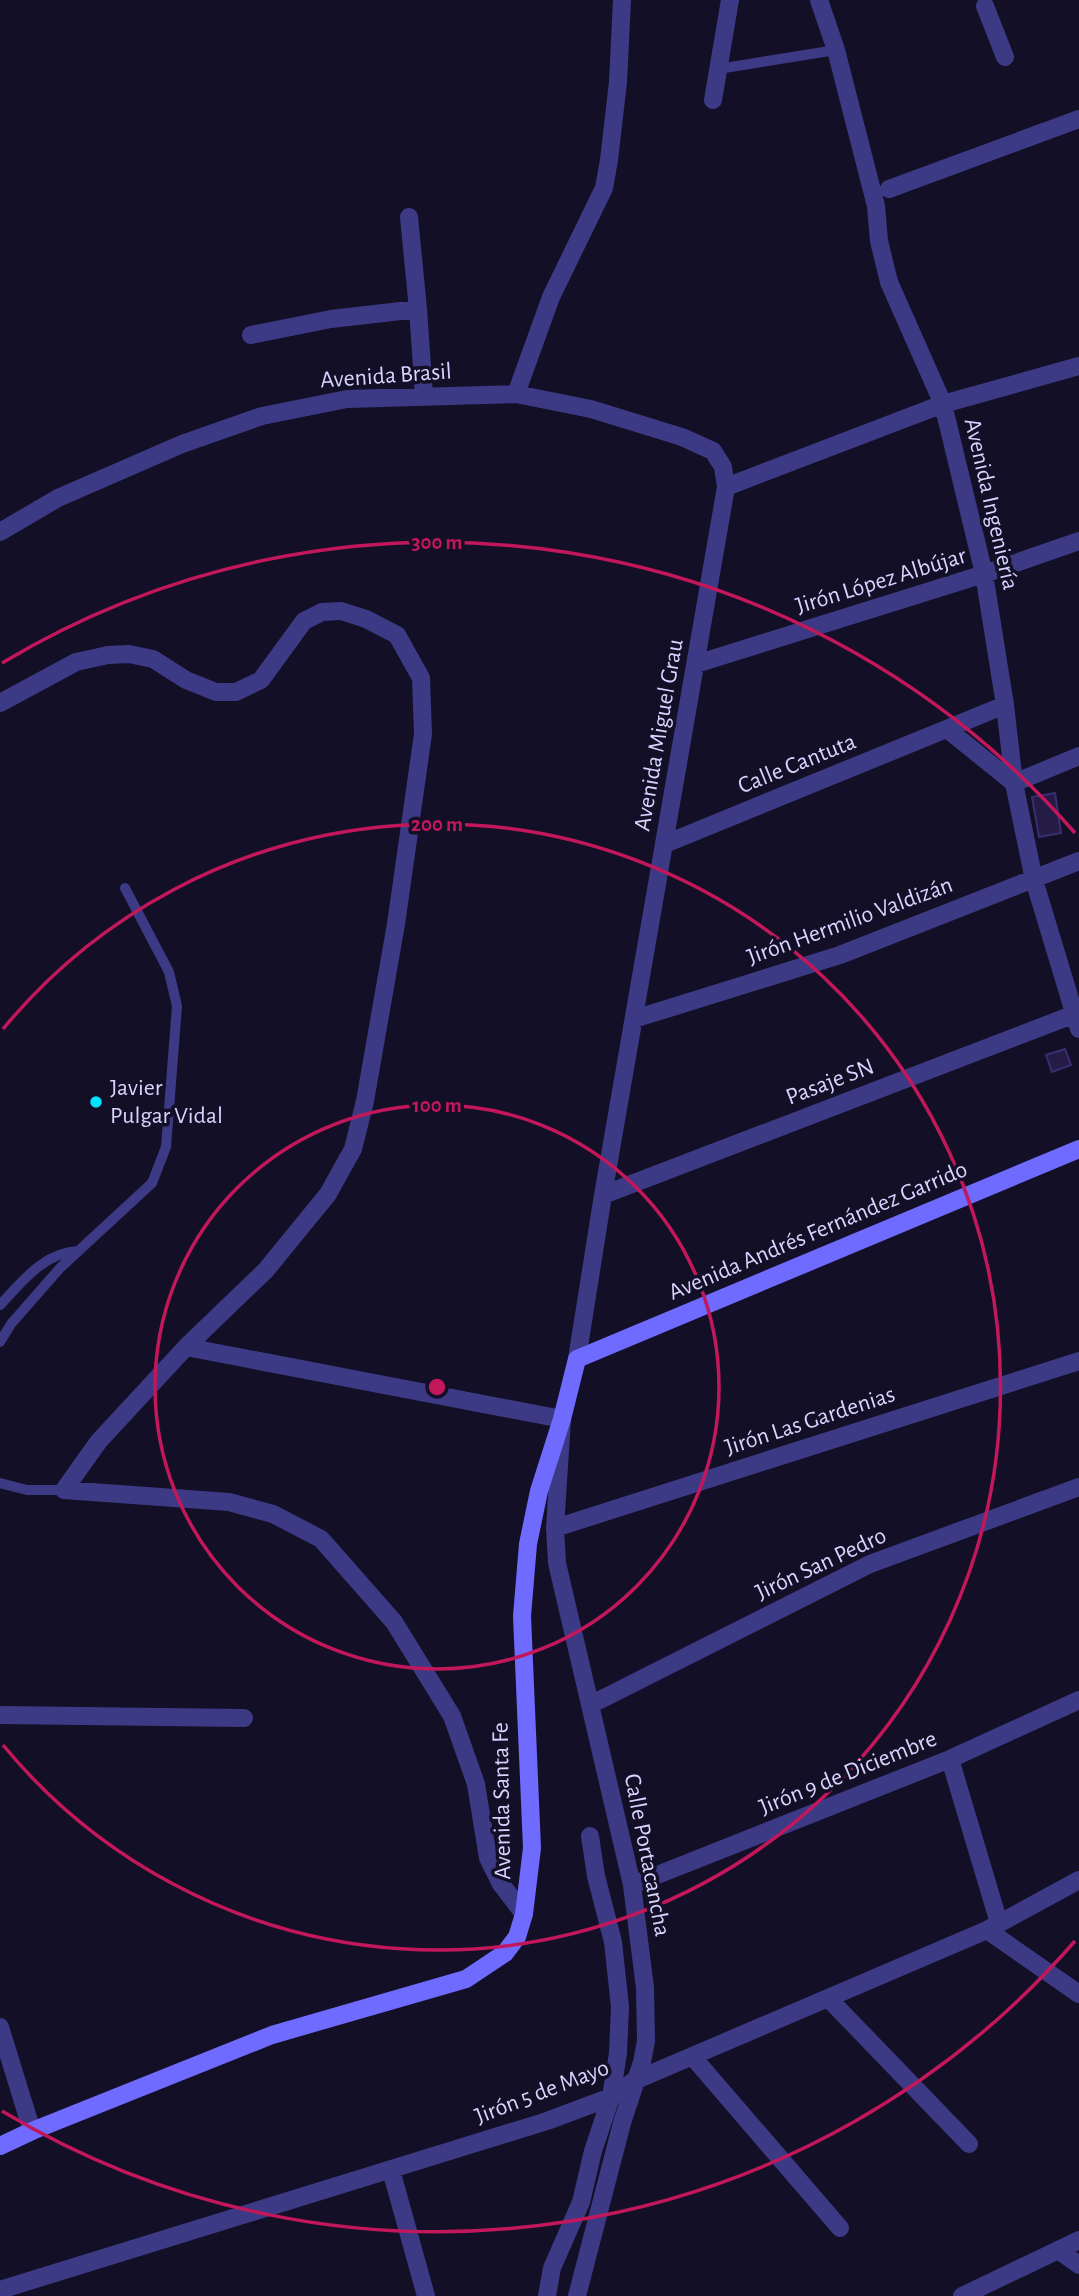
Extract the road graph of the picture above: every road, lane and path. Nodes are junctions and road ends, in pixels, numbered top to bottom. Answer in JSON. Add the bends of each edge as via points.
{"nodes":[{"id":1,"x":622,"y":0,"type":"edge"},
{"id":2,"x":730,"y":0,"type":"edge"},
{"id":3,"x":819,"y":0,"type":"edge"},
{"id":4,"x":989,"y":2,"type":"edge"},
{"id":5,"x":836,"y":50,"type":"junction"},
{"id":6,"x":1005,"y":57,"type":"dead end"},
{"id":7,"x":718,"y":69,"type":"junction"},
{"id":8,"x":713,"y":100,"type":"dead end"},
{"id":9,"x":1079,"y":119,"type":"edge"},
{"id":10,"x":889,"y":189,"type":"dead end"},
{"id":11,"x":409,"y":217,"type":"dead end"},
{"id":12,"x":418,"y":309,"type":"junction"},
{"id":13,"x":251,"y":335,"type":"dead end"},
{"id":14,"x":1079,"y":366,"type":"edge"},
{"id":15,"x":516,"y":394,"type":"junction"},
{"id":16,"x":424,"y":396,"type":"junction"},
{"id":17,"x":943,"y":404,"type":"junction"},
{"id":18,"x":726,"y":487,"type":"junction"},
{"id":19,"x":0,"y":533,"type":"edge"},
{"id":20,"x":1079,"y":541,"type":"edge"},
{"id":21,"x":984,"y":574,"type":"junction"},
{"id":22,"x":696,"y":664,"type":"junction"},
{"id":23,"x":0,"y":703,"type":"edge"},
{"id":24,"x":1005,"y":705,"type":"junction"},
{"id":25,"x":947,"y":729,"type":"junction"},
{"id":26,"x":1079,"y":756,"type":"edge"},
{"id":27,"x":1014,"y":783,"type":"junction"},
{"id":28,"x":665,"y":845,"type":"junction"},
{"id":29,"x":1079,"y":860,"type":"edge"},
{"id":30,"x":1034,"y":880,"type":"junction"},
{"id":31,"x":125,"y":888,"type":"dead end"},
{"id":32,"x":634,"y":1019,"type":"junction"},
{"id":33,"x":1077,"y":1022,"type":"edge"},
{"id":34,"x":1079,"y":1149,"type":"edge"},
{"id":35,"x":603,"y":1195,"type":"junction"},
{"id":36,"x":78,"y":1251,"type":"junction"},
{"id":37,"x":0,"y":1304,"type":"edge"},
{"id":38,"x":0,"y":1342,"type":"edge"},
{"id":39,"x":186,"y":1347,"type":"junction"},
{"id":40,"x":577,"y":1359,"type":"junction"},
{"id":41,"x":1079,"y":1361,"type":"edge"},
{"id":42,"x":562,"y":1419,"type":"junction"},
{"id":43,"x":0,"y":1483,"type":"edge"},
{"id":44,"x":1079,"y":1487,"type":"edge"},
{"id":45,"x":64,"y":1490,"type":"junction"},
{"id":46,"x":555,"y":1528,"type":"junction"},
{"id":47,"x":1079,"y":1700,"type":"edge"},
{"id":48,"x":592,"y":1704,"type":"junction"},
{"id":49,"x":0,"y":1715,"type":"edge"},
{"id":50,"x":244,"y":1718,"type":"dead end"},
{"id":51,"x":950,"y":1759,"type":"junction"},
{"id":52,"x":590,"y":1836,"type":"dead end"},
{"id":53,"x":1079,"y":1880,"type":"edge"},
{"id":54,"x":632,"y":1885,"type":"junction"},
{"id":55,"x":524,"y":1914,"type":"junction"},
{"id":56,"x":993,"y":1926,"type":"junction"},
{"id":57,"x":1079,"y":1994,"type":"edge"},
{"id":58,"x":828,"y":1998,"type":"junction"},
{"id":59,"x":0,"y":2027,"type":"edge"},
{"id":60,"x":692,"y":2056,"type":"junction"},
{"id":61,"x":634,"y":2081,"type":"junction"},
{"id":62,"x":611,"y":2097,"type":"junction"},
{"id":63,"x":32,"y":2131,"type":"junction"},
{"id":64,"x":969,"y":2144,"type":"dead end"},
{"id":65,"x":0,"y":2146,"type":"edge"},
{"id":66,"x":391,"y":2169,"type":"junction"},
{"id":67,"x":840,"y":2228,"type":"dead end"},
{"id":68,"x":1079,"y":2240,"type":"edge"},
{"id":69,"x":1058,"y":2250,"type":"junction"},
{"id":70,"x":1079,"y":2264,"type":"edge"},
{"id":71,"x":6,"y":2289,"type":"edge"},
{"id":72,"x":29,"y":2296,"type":"edge"},
{"id":73,"x":426,"y":2296,"type":"edge"},
{"id":74,"x":547,"y":2296,"type":"edge"},
{"id":75,"x":577,"y":2296,"type":"edge"},
{"id":76,"x":962,"y":2296,"type":"edge"}],
"edges":[{"from":1,"to":15,"type":"street","via":[[618,82],[604,188],[551,297]]},
{"from":2,"to":7,"type":"street"},
{"from":3,"to":5,"type":"street","name":"Avenida Ingeniería"},
{"from":4,"to":6,"type":"street"},
{"from":5,"to":7,"type":"lane"},
{"from":5,"to":17,"type":"street","name":"Avenida Ingeniería","via":[[876,206],[889,282]]},
{"from":7,"to":8,"type":"street"},
{"from":9,"to":10,"type":"street"},
{"from":11,"to":12,"type":"street"},
{"from":12,"to":13,"type":"street","via":[[331,319]]},
{"from":12,"to":16,"type":"street"},
{"from":14,"to":17,"type":"street"},
{"from":15,"to":16,"type":"street","name":"Avenida Brasil"},
{"from":15,"to":18,"type":"street","name":"Avenida Brasil","via":[[591,408],[682,437],[713,451],[723,467]]},
{"from":16,"to":19,"type":"street","name":"Avenida Brasil","via":[[347,398],[262,416],[181,444],[58,498]]},
{"from":17,"to":18,"type":"street"},
{"from":17,"to":21,"type":"street","name":"Avenida Ingeniería"},
{"from":18,"to":22,"type":"street","name":"Avenida Miguel Grau"},
{"from":20,"to":21,"type":"street","name":"Jirón López Albújar"},
{"from":21,"to":22,"type":"street","name":"Jirón López Albújar"},
{"from":21,"to":24,"type":"street","name":"Avenida Ingeniería"},
{"from":22,"to":28,"type":"street","name":"Avenida Miguel Grau"},
{"from":23,"to":39,"type":"street","via":[[76,662],[119,654],[153,659],[216,692],[236,692],[261,680],[304,621],[322,612],[341,611],[397,635],[421,678],[423,734],[396,924],[353,1149],[328,1194],[266,1270]]},
{"from":24,"to":25,"type":"street","name":"Calle Cantuta"},
{"from":24,"to":27,"type":"street","name":"Avenida Ingeniería"},
{"from":25,"to":27,"type":"street"},
{"from":25,"to":28,"type":"street","name":"Calle Cantuta"},
{"from":26,"to":27,"type":"street"},
{"from":27,"to":30,"type":"street","name":"Avenida Ingeniería"},
{"from":28,"to":32,"type":"street","name":"Avenida Miguel Grau"},
{"from":29,"to":30,"type":"street","name":"Jirón Hermilio Valdizán"},
{"from":30,"to":32,"type":"street","name":"Jirón Hermilio Valdizán","via":[[840,955]]},
{"from":30,"to":33,"type":"street","name":"Avenida Ingeniería"},
{"from":31,"to":36,"type":"lane","via":[[174,986],[177,1006],[166,1147],[152,1183]]},
{"from":32,"to":35,"type":"street","name":"Avenida Miguel Grau"},
{"from":33,"to":35,"type":"street","name":"Pasaje SN"},
{"from":34,"to":40,"type":"street","name":"Avenida Andrés Fernández Garrido"},
{"from":35,"to":40,"type":"street","name":"Avenida Miguel Grau"},
{"from":36,"to":37,"type":"lane","via":[[51,1256]]},
{"from":36,"to":38,"type":"lane"},
{"from":39,"to":42,"type":"street"},
{"from":39,"to":45,"type":"street","via":[[99,1441]]},
{"from":40,"to":42,"type":"street","name":"Avenida Santa Fe"},
{"from":41,"to":46,"type":"street","name":"Jirón Las Gardenias"},
{"from":42,"to":46,"type":"street","name":"Calle Portacancha"},
{"from":42,"to":55,"type":"street","name":"Avenida Santa Fe","via":[[539,1491],[523,1604],[531,1848]]},
{"from":43,"to":45,"type":"lane","via":[[27,1490]]},
{"from":44,"to":48,"type":"street","name":"Jirón San Pedro","via":[[870,1564]]},
{"from":45,"to":55,"type":"street","via":[[229,1502],[273,1514],[321,1539],[394,1622],[452,1716],[476,1784],[488,1858]]},
{"from":46,"to":48,"type":"street","name":"Calle Portacancha","via":[[558,1563]]},
{"from":47,"to":51,"type":"street","name":"Jirón 9 de Diciembre"},
{"from":48,"to":54,"type":"street","name":"Calle Portacancha"},
{"from":49,"to":50,"type":"street"},
{"from":51,"to":54,"type":"street","name":"Jirón 9 de Diciembre"},
{"from":51,"to":56,"type":"street"},
{"from":52,"to":62,"type":"street","via":[[613,1942],[620,2007]]},
{"from":53,"to":56,"type":"street","name":"Jirón 5 de Mayo"},
{"from":54,"to":61,"type":"street","name":"Calle Portacancha","via":[[645,1989],[646,2040]]},
{"from":55,"to":63,"type":"street","name":"Avenida Santa Fe","via":[[517,1937],[505,1953],[466,1979],[272,2035]]},
{"from":56,"to":57,"type":"street"},
{"from":56,"to":58,"type":"street","name":"Jirón 5 de Mayo"},
{"from":58,"to":60,"type":"street","name":"Jirón 5 de Mayo"},
{"from":58,"to":64,"type":"street"},
{"from":59,"to":63,"type":"street"},
{"from":60,"to":61,"type":"street","name":"Jirón 5 de Mayo"},
{"from":60,"to":67,"type":"street"},
{"from":61,"to":62,"type":"street","name":"Jirón 5 de Mayo"},
{"from":61,"to":75,"type":"street","name":"Calle Portacancha"},
{"from":62,"to":66,"type":"street","name":"Jirón 5 de Mayo"},
{"from":62,"to":74,"type":"street","via":[[581,2202],[552,2268]]},
{"from":63,"to":65,"type":"street","name":"Avenida Santa Fe"},
{"from":66,"to":71,"type":"street","name":"Jirón 5 de Mayo"},
{"from":66,"to":73,"type":"street"},
{"from":68,"to":69,"type":"street"},
{"from":69,"to":70,"type":"street"},
{"from":69,"to":76,"type":"street"},
{"from":71,"to":72,"type":"street"}]}
